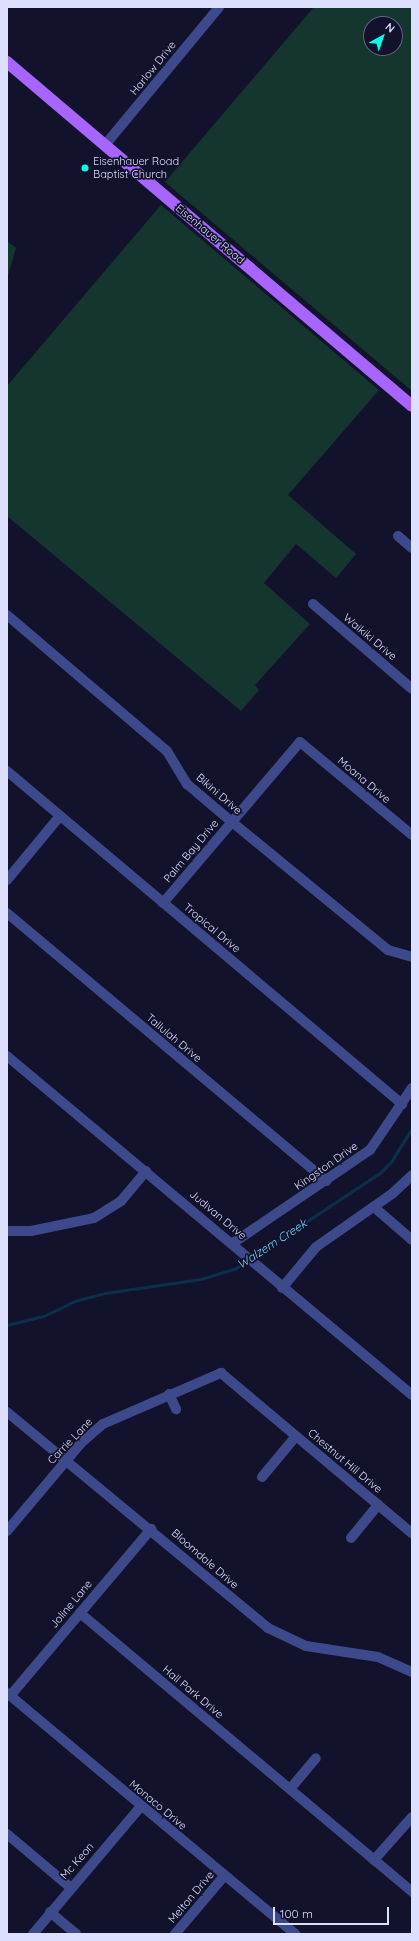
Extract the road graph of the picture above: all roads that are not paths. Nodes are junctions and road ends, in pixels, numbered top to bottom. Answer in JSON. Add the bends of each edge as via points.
{"nodes":[{"id":1,"x":219,"y":7,"type":"edge"},
{"id":2,"x":7,"y":62,"type":"edge"},
{"id":3,"x":105,"y":145,"type":"junction"},
{"id":4,"x":412,"y":406,"type":"edge"},
{"id":5,"x":398,"y":536,"type":"dead end"},
{"id":6,"x":412,"y":548,"type":"edge"},
{"id":7,"x":313,"y":604,"type":"dead end"},
{"id":8,"x":7,"y":615,"type":"edge"},
{"id":9,"x":412,"y":689,"type":"edge"},
{"id":10,"x":300,"y":742,"type":"joint"},
{"id":11,"x":7,"y":771,"type":"edge"},
{"id":12,"x":60,"y":816,"type":"junction"},
{"id":13,"x":232,"y":822,"type":"junction"},
{"id":14,"x":412,"y":835,"type":"edge"},
{"id":15,"x":7,"y":880,"type":"edge"},
{"id":16,"x":163,"y":903,"type":"junction"},
{"id":17,"x":7,"y":913,"type":"edge"},
{"id":18,"x":412,"y":957,"type":"edge"},
{"id":19,"x":7,"y":1056,"type":"edge"},
{"id":20,"x":412,"y":1088,"type":"edge"},
{"id":21,"x":402,"y":1104,"type":"junction"},
{"id":22,"x":146,"y":1171,"type":"junction"},
{"id":23,"x":412,"y":1175,"type":"edge"},
{"id":24,"x":326,"y":1181,"type":"junction"},
{"id":25,"x":374,"y":1207,"type":"junction"},
{"id":26,"x":7,"y":1230,"type":"edge"},
{"id":27,"x":412,"y":1240,"type":"edge"},
{"id":28,"x":233,"y":1243,"type":"junction"},
{"id":29,"x":282,"y":1288,"type":"junction"},
{"id":30,"x":221,"y":1373,"type":"joint"},
{"id":31,"x":169,"y":1394,"type":"junction"},
{"id":32,"x":412,"y":1395,"type":"edge"},
{"id":33,"x":176,"y":1409,"type":"dead end"},
{"id":34,"x":7,"y":1412,"type":"edge"},
{"id":35,"x":296,"y":1436,"type":"junction"},
{"id":36,"x":67,"y":1460,"type":"junction"},
{"id":37,"x":262,"y":1477,"type":"dead end"},
{"id":38,"x":378,"y":1505,"type":"junction"},
{"id":39,"x":151,"y":1529,"type":"junction"},
{"id":40,"x":7,"y":1531,"type":"edge"},
{"id":41,"x":412,"y":1533,"type":"edge"},
{"id":42,"x":351,"y":1538,"type":"dead end"},
{"id":43,"x":80,"y":1613,"type":"junction"},
{"id":44,"x":412,"y":1672,"type":"edge"},
{"id":45,"x":9,"y":1694,"type":"edge"},
{"id":46,"x":316,"y":1758,"type":"dead end"},
{"id":47,"x":290,"y":1789,"type":"junction"},
{"id":48,"x":140,"y":1806,"type":"junction"},
{"id":49,"x":412,"y":1816,"type":"edge"},
{"id":50,"x":7,"y":1834,"type":"edge"},
{"id":51,"x":374,"y":1860,"type":"junction"},
{"id":52,"x":224,"y":1875,"type":"junction"},
{"id":53,"x":70,"y":1887,"type":"junction"},
{"id":54,"x":412,"y":1892,"type":"edge"},
{"id":55,"x":50,"y":1912,"type":"junction"},
{"id":56,"x":33,"y":1934,"type":"edge"},
{"id":57,"x":76,"y":1934,"type":"edge"},
{"id":58,"x":175,"y":1934,"type":"edge"},
{"id":59,"x":295,"y":1934,"type":"edge"}],
"edges":[{"from":1,"to":3,"type":"street","name":"Harlow Drive"},
{"from":2,"to":3,"type":"main road","name":"Eisenhauer Road"},
{"from":3,"to":4,"type":"main road","name":"Eisenhauer Road"},
{"from":5,"to":6,"type":"street"},
{"from":7,"to":9,"type":"street","name":"Waikiki Drive"},
{"from":8,"to":13,"type":"street","name":"Bikini Drive","via":[[167,751],[187,784]]},
{"from":10,"to":13,"type":"street","name":"Palm Bay Drive"},
{"from":10,"to":14,"type":"street","name":"Moana Drive"},
{"from":11,"to":12,"type":"street","name":"Tropical Drive"},
{"from":12,"to":15,"type":"street"},
{"from":12,"to":16,"type":"street","name":"Tropical Drive"},
{"from":13,"to":16,"type":"street","name":"Palm Bay Drive"},
{"from":13,"to":18,"type":"street","name":"Bikini Drive","via":[[388,950]]},
{"from":16,"to":21,"type":"street","name":"Tropical Drive"},
{"from":17,"to":24,"type":"street","name":"Tallulah Drive"},
{"from":19,"to":22,"type":"street","name":"Judivan Drive"},
{"from":20,"to":21,"type":"street","name":"Kingston Drive"},
{"from":21,"to":24,"type":"street","name":"Kingston Drive","via":[[370,1150]]},
{"from":22,"to":26,"type":"street","via":[[121,1201],[94,1218],[31,1231]]},
{"from":22,"to":28,"type":"street","name":"Judivan Drive"},
{"from":23,"to":25,"type":"street"},
{"from":24,"to":28,"type":"street","name":"Kingston Drive"},
{"from":25,"to":27,"type":"street"},
{"from":25,"to":29,"type":"street","via":[[316,1247]]},
{"from":28,"to":29,"type":"street","name":"Judivan Drive"},
{"from":29,"to":32,"type":"street","name":"Judivan Drive"},
{"from":30,"to":31,"type":"street","name":"Carrie Lane"},
{"from":30,"to":35,"type":"street","name":"Chestnut Hill Drive"},
{"from":31,"to":33,"type":"street"},
{"from":31,"to":36,"type":"street","name":"Carrie Lane","via":[[103,1424]]},
{"from":34,"to":36,"type":"street","name":"Bloomdale Drive"},
{"from":35,"to":37,"type":"street","name":"Chestnut Hill Drive"},
{"from":35,"to":38,"type":"street","name":"Chestnut Hill Drive"},
{"from":36,"to":39,"type":"street","name":"Bloomdale Drive"},
{"from":36,"to":40,"type":"street","name":"Carrie Lane"},
{"from":38,"to":41,"type":"street","name":"Chestnut Hill Drive"},
{"from":38,"to":42,"type":"street","name":"Chestnut Hill Drive"},
{"from":39,"to":43,"type":"street","name":"Joline Lane"},
{"from":39,"to":44,"type":"street","name":"Bloomdale Drive","via":[[280,1635],[320,1650],[378,1657]]},
{"from":43,"to":45,"type":"street","name":"Joline Lane"},
{"from":43,"to":47,"type":"street","name":"Hall Park Drive"},
{"from":45,"to":48,"type":"street","name":"Monaco Drive"},
{"from":46,"to":47,"type":"street"},
{"from":47,"to":51,"type":"street","name":"Hall Park Drive"},
{"from":48,"to":52,"type":"street","name":"Monaco Drive"},
{"from":48,"to":53,"type":"street","name":"Mc Keon"},
{"from":49,"to":51,"type":"street"},
{"from":50,"to":53,"type":"street"},
{"from":51,"to":54,"type":"street","name":"Hall Park Drive"},
{"from":52,"to":58,"type":"street","name":"Melton Drive"},
{"from":52,"to":59,"type":"street","name":"Monaco Drive"},
{"from":53,"to":55,"type":"street","name":"Mc Keon"},
{"from":55,"to":56,"type":"street","name":"Mc Keon"},
{"from":55,"to":57,"type":"street"}]}
